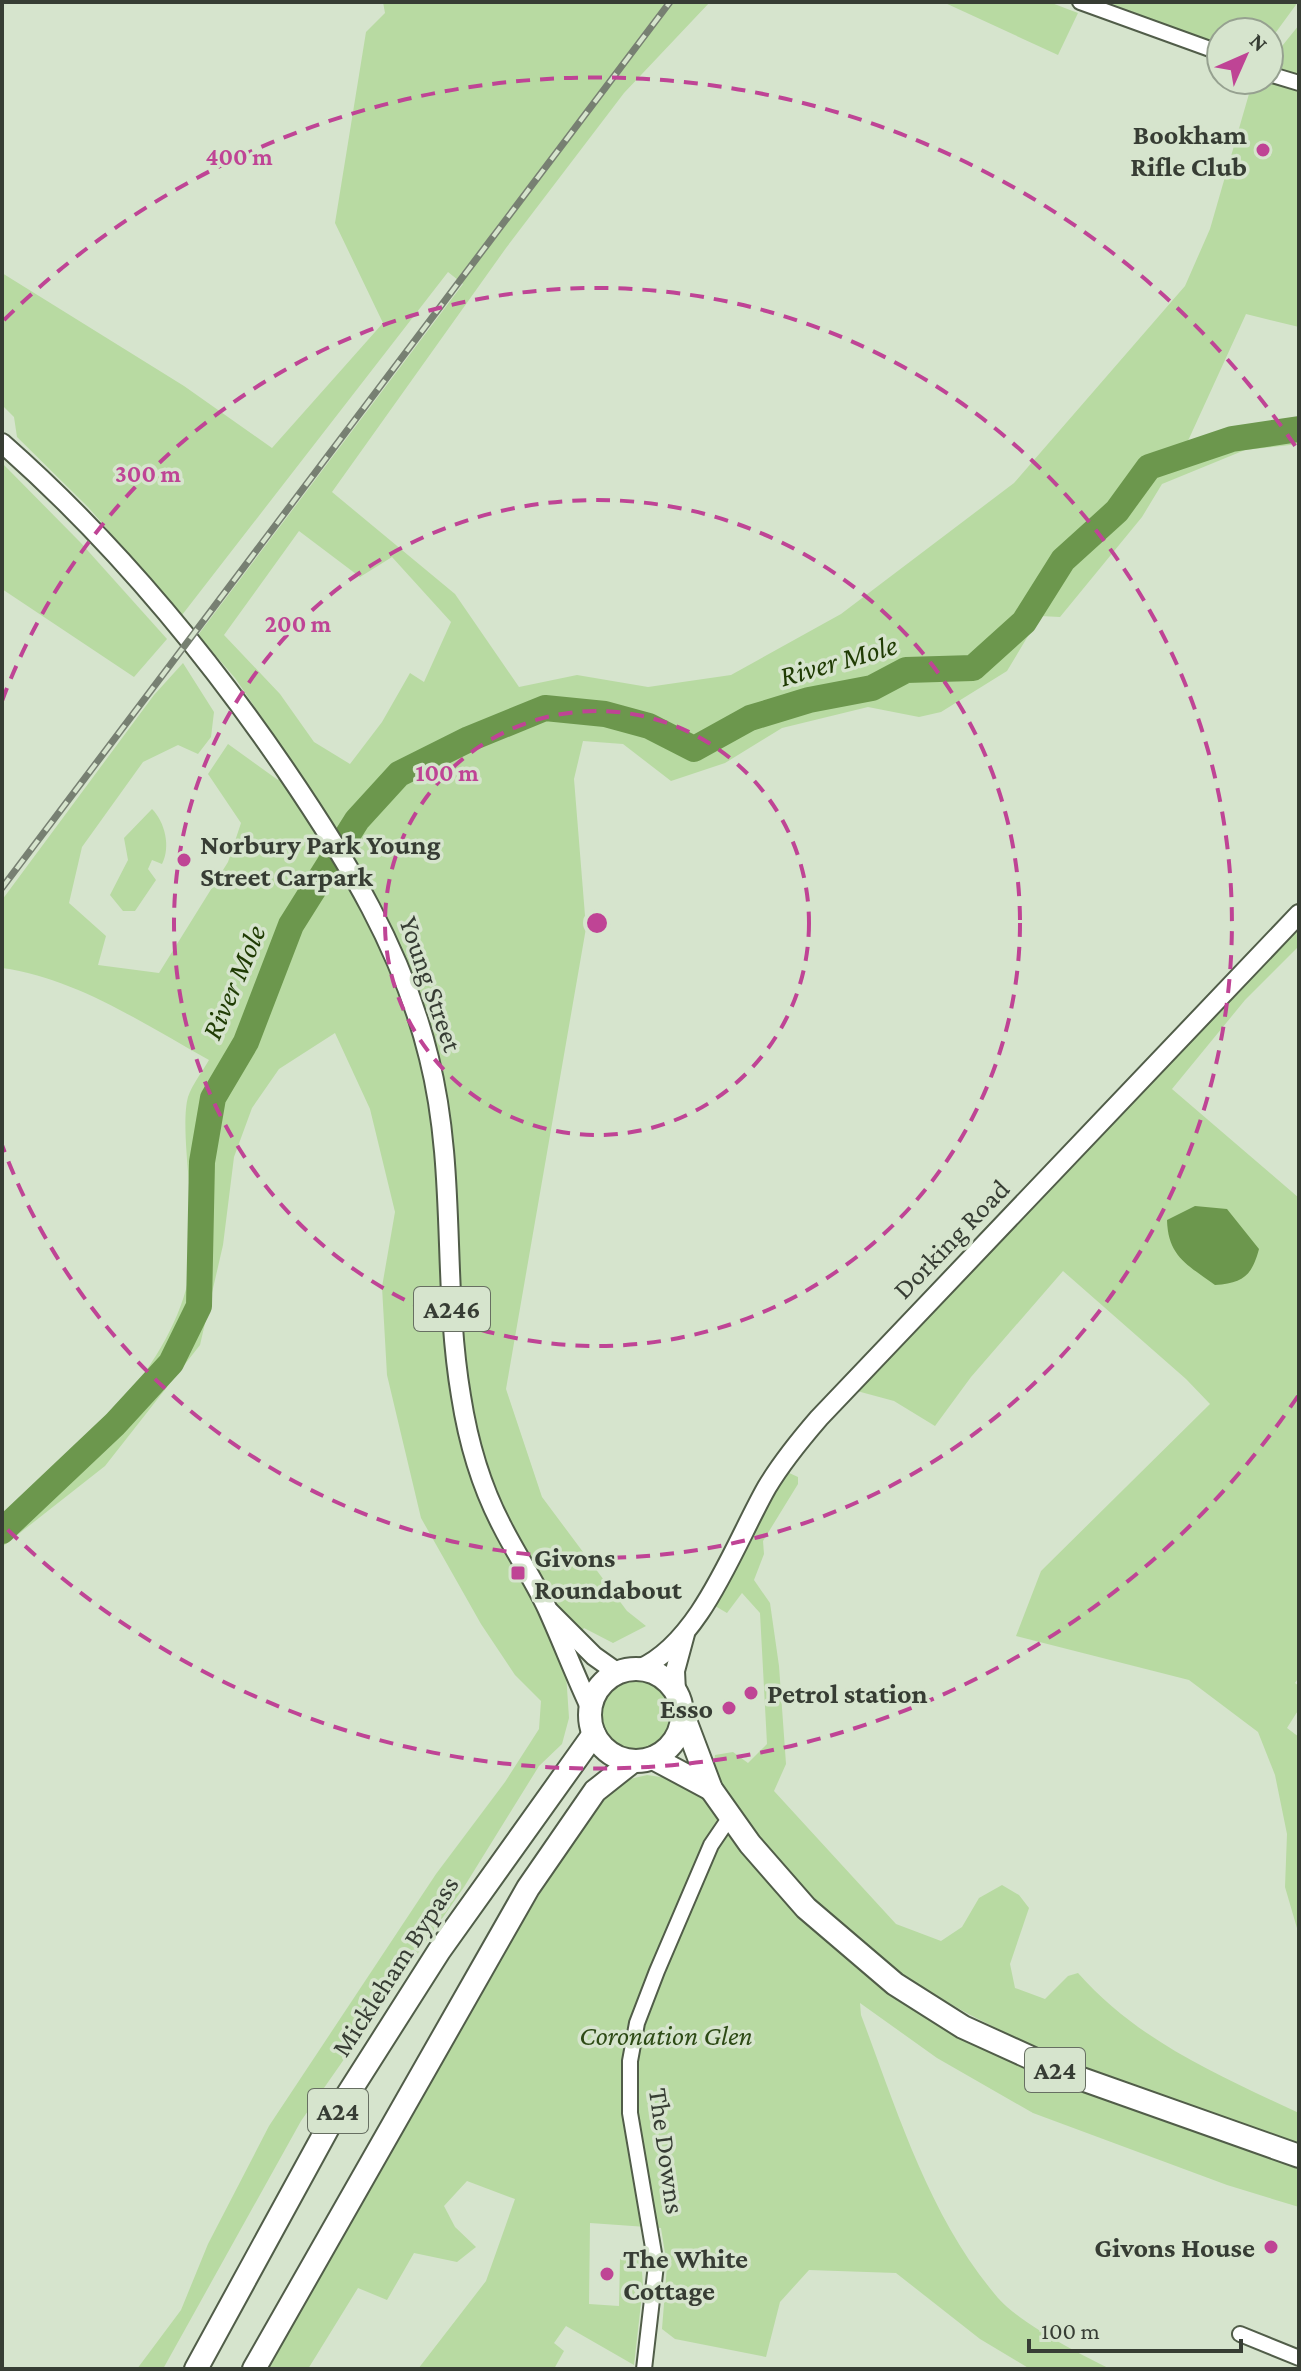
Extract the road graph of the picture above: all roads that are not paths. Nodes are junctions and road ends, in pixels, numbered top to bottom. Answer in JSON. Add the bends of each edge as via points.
{"nodes":[{"id":1,"x":1080,"y":2,"type":"edge"},
{"id":2,"x":1205,"y":47,"type":"edge"},
{"id":3,"x":2,"y":443,"type":"edge"},
{"id":4,"x":1299,"y":914,"type":"edge"},
{"id":5,"x":548,"y":1610,"type":"junction"},
{"id":6,"x":685,"y":1634,"type":"junction"},
{"id":7,"x":628,"y":1671,"type":"junction"},
{"id":8,"x":676,"y":1692,"type":"junction"},
{"id":9,"x":590,"y":1707,"type":"junction"},
{"id":10,"x":683,"y":1715,"type":"junction"},
{"id":11,"x":594,"y":1734,"type":"junction"},
{"id":12,"x":643,"y":1760,"type":"junction"},
{"id":13,"x":711,"y":1789,"type":"junction"},
{"id":14,"x":730,"y":1817,"type":"junction"},
{"id":15,"x":1299,"y":2156,"type":"edge"},
{"id":16,"x":1240,"y":2334,"type":"dead end"},
{"id":17,"x":1299,"y":2358,"type":"edge"},
{"id":18,"x":196,"y":2369,"type":"edge"},
{"id":19,"x":254,"y":2369,"type":"edge"},
{"id":20,"x":644,"y":2369,"type":"edge"}],
"edges":[{"from":1,"to":2,"type":"street"},
{"from":3,"to":5,"type":"main road","name":"Young Street","number":"A246","via":[[55,489],[176,623],[300,791],[377,914],[430,1058],[440,1115],[452,1327],[470,1442],[500,1523]]},
{"from":4,"to":6,"type":"main road","name":"Dorking Road","via":[[793,1447]]},
{"from":5,"to":7,"type":"main road","name":"Young Street","number":"A246","via":[[594,1656]]},
{"from":5,"to":9,"type":"main road","name":"Young Street","number":"A246"},
{"from":6,"to":7,"type":"main road","name":"Dorking Road","via":[[659,1660]]},
{"from":6,"to":8,"type":"main road","name":"Dorking Road","via":[[675,1671]]},
{"from":7,"to":8,"type":"highway","via":[[654,1672]]},
{"from":7,"to":9,"type":"highway","via":[[605,1681]]},
{"from":8,"to":10,"type":"highway"},
{"from":9,"to":11,"type":"highway"},
{"from":10,"to":12,"type":"highway","via":[[676,1738]]},
{"from":10,"to":13,"type":"highway","number":"A24"},
{"from":11,"to":12,"type":"highway","via":[[610,1753]]},
{"from":11,"to":18,"type":"highway","name":"Mickleham Bypass","number":"A24","via":[[439,1951],[345,2099]]},
{"from":12,"to":13,"type":"highway","number":"A24"},
{"from":12,"to":19,"type":"highway","number":"A24","via":[[595,1791],[528,1888]]},
{"from":13,"to":14,"type":"highway","number":"A24"},
{"from":14,"to":15,"type":"highway","number":"A24","via":[[773,1872],[836,1936],[895,1984],[963,2027],[1062,2072]]},
{"from":14,"to":20,"type":"street","name":"The Downs","via":[[711,1845],[657,1971],[637,2023],[630,2061],[630,2113],[656,2265]]},
{"from":16,"to":17,"type":"street"}]}
